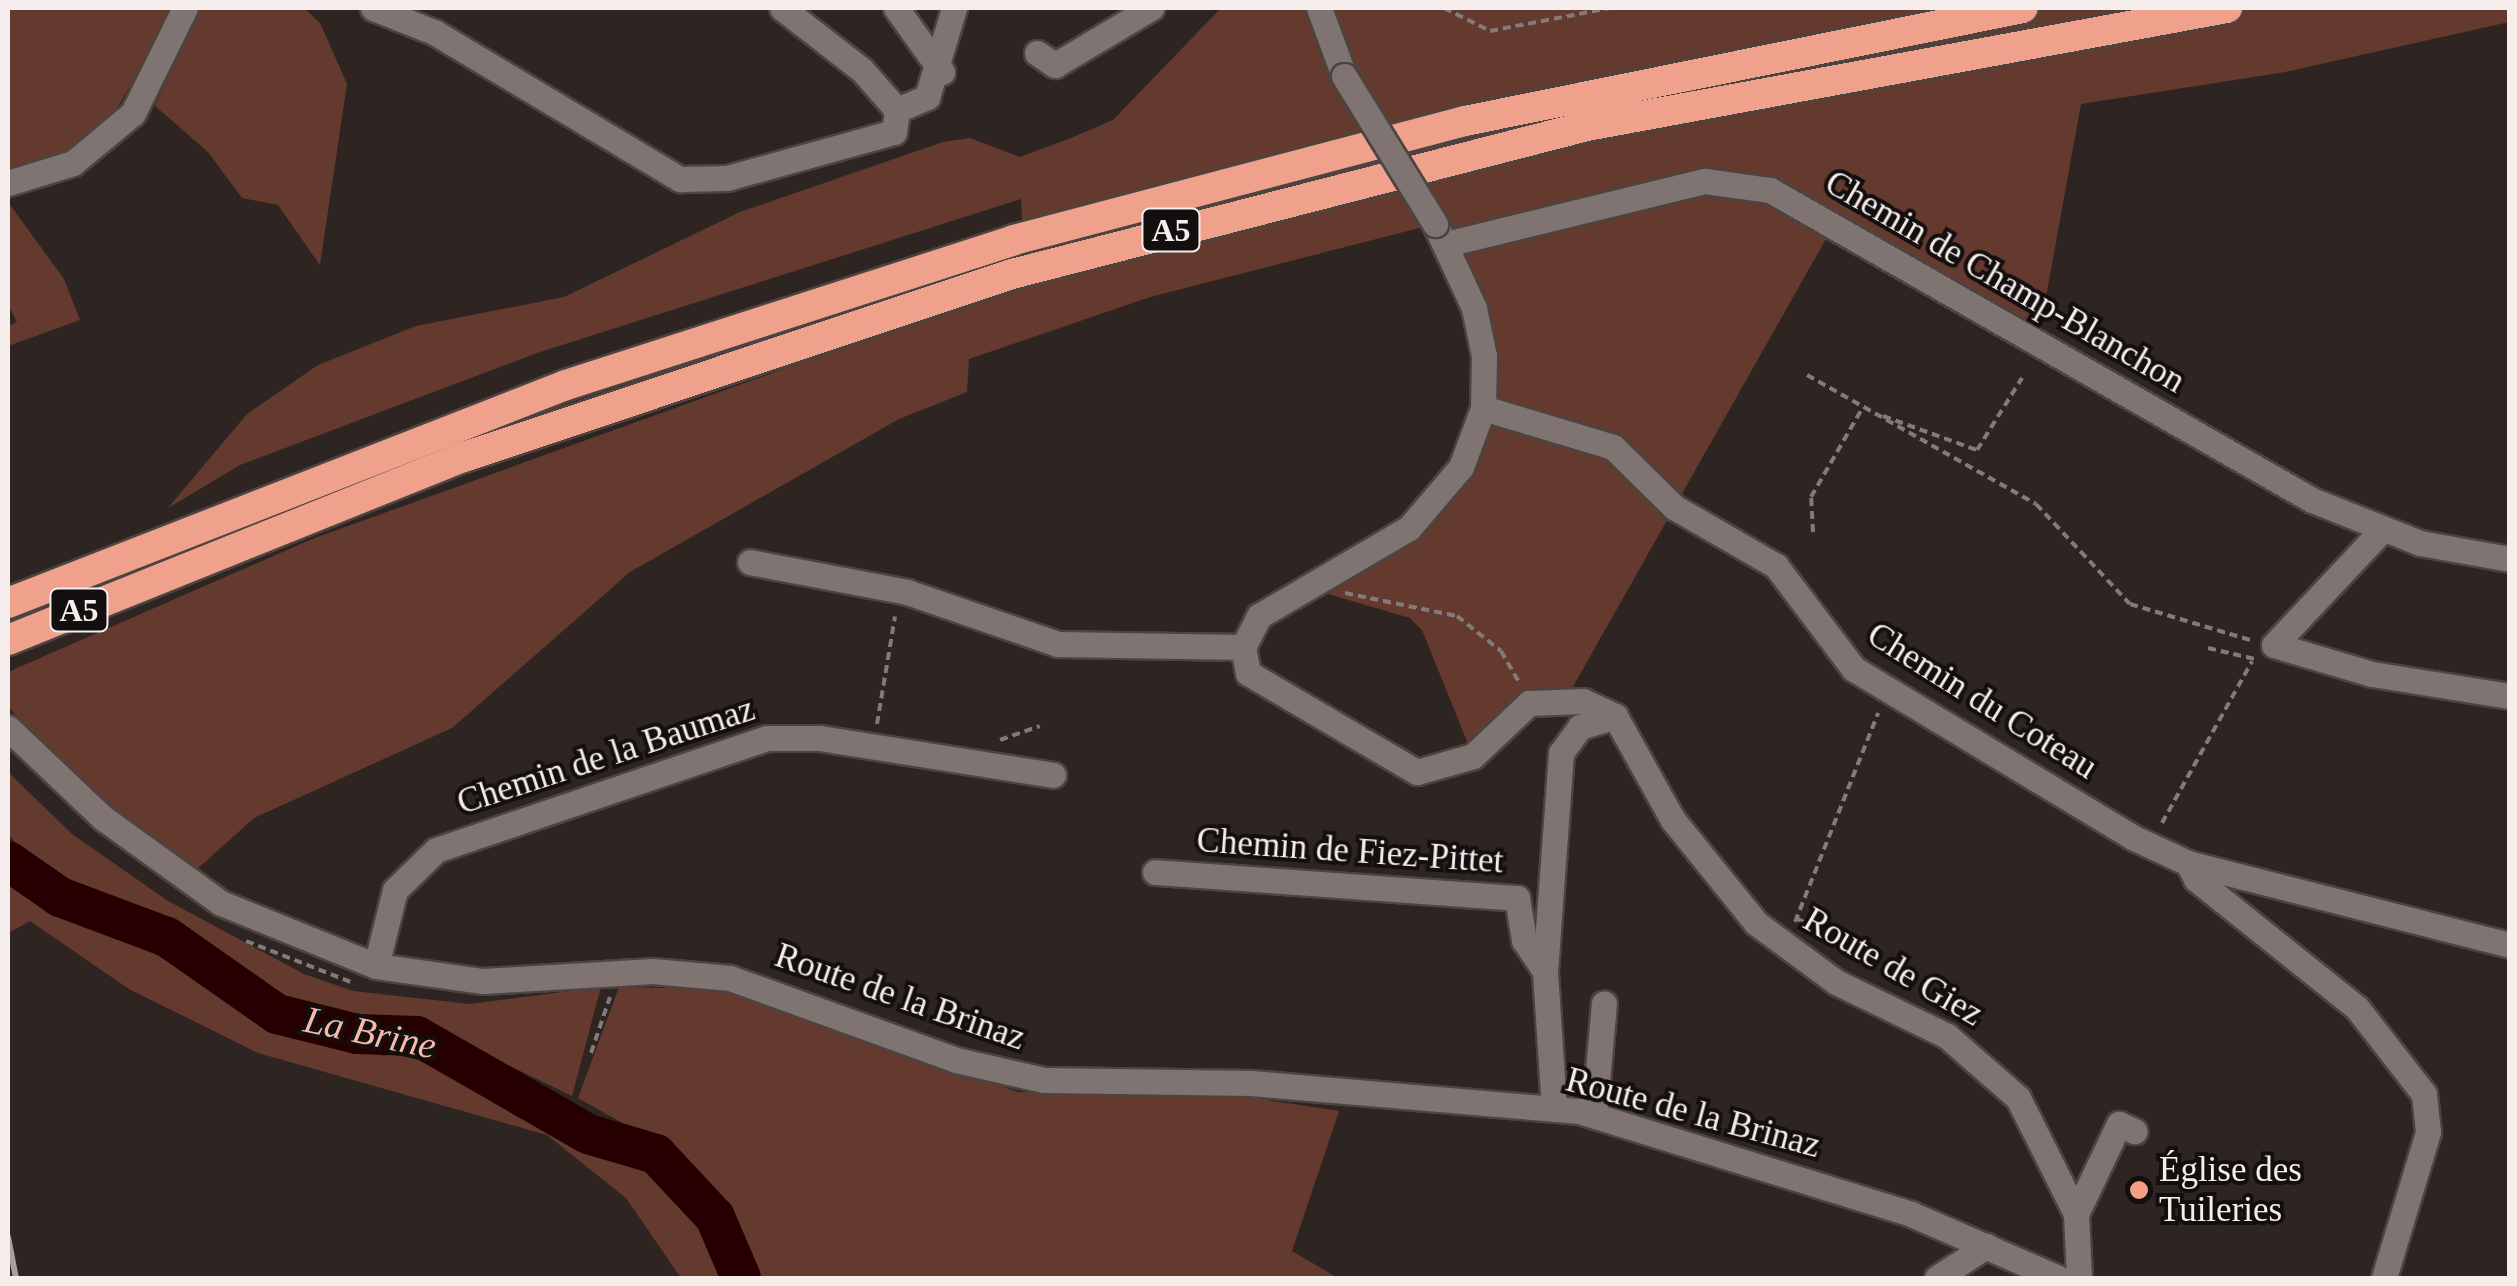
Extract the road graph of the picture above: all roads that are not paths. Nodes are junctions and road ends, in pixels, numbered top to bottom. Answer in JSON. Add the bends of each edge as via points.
{"nodes":[{"id":1,"x":184,"y":8,"type":"edge"},
{"id":2,"x":373,"y":8,"type":"edge"},
{"id":3,"x":782,"y":8,"type":"edge"},
{"id":4,"x":896,"y":8,"type":"edge"},
{"id":5,"x":954,"y":8,"type":"edge"},
{"id":6,"x":1151,"y":8,"type":"edge"},
{"id":7,"x":1319,"y":8,"type":"edge"},
{"id":8,"x":2023,"y":8,"type":"edge"},
{"id":9,"x":2227,"y":8,"type":"edge"},
{"id":10,"x":1037,"y":53,"type":"dead end"},
{"id":11,"x":942,"y":72,"type":"junction"},
{"id":12,"x":897,"y":110,"type":"junction"},
{"id":13,"x":8,"y":183,"type":"edge"},
{"id":14,"x":1441,"y":234,"type":"junction"},
{"id":15,"x":1483,"y":408,"type":"junction"},
{"id":16,"x":2381,"y":532,"type":"junction"},
{"id":17,"x":2510,"y":558,"type":"edge"},
{"id":18,"x":750,"y":562,"type":"dead end"},
{"id":19,"x":8,"y":604,"type":"edge"},
{"id":20,"x":8,"y":640,"type":"edge"},
{"id":21,"x":1242,"y":647,"type":"junction"},
{"id":22,"x":2510,"y":696,"type":"edge"},
{"id":23,"x":1615,"y":716,"type":"junction"},
{"id":24,"x":8,"y":728,"type":"edge"},
{"id":25,"x":1052,"y":776,"type":"dead end"},
{"id":26,"x":2188,"y":863,"type":"junction"},
{"id":27,"x":1155,"y":872,"type":"dead end"},
{"id":28,"x":2510,"y":946,"type":"edge"},
{"id":29,"x":376,"y":966,"type":"junction"},
{"id":30,"x":1545,"y":971,"type":"junction"},
{"id":31,"x":1604,"y":1002,"type":"dead end"},
{"id":32,"x":1554,"y":1108,"type":"junction"},
{"id":33,"x":1594,"y":1115,"type":"junction"},
{"id":34,"x":2134,"y":1131,"type":"dead end"},
{"id":35,"x":2076,"y":1214,"type":"junction"},
{"id":36,"x":1986,"y":1246,"type":"junction"},
{"id":37,"x":1937,"y":1278,"type":"edge"},
{"id":38,"x":2058,"y":1278,"type":"edge"},
{"id":39,"x":2079,"y":1278,"type":"edge"},
{"id":40,"x":2384,"y":1278,"type":"edge"}],
"edges":[{"from":1,"to":13,"type":"street","via":[[133,113],[73,163]]},
{"from":2,"to":12,"type":"street","via":[[434,32],[680,178],[727,178],[856,146],[894,132]]},
{"from":3,"to":12,"type":"street"},
{"from":4,"to":11,"type":"street"},
{"from":5,"to":11,"type":"street"},
{"from":6,"to":10,"type":"street","via":[[1055,65]]},
{"from":7,"to":14,"type":"street","bridge":true,"via":[[1344,76]]},
{"from":8,"to":19,"type":"highway","number":"A5","via":[[1542,103],[1032,235],[566,385]]},
{"from":9,"to":20,"type":"highway","number":"A5","via":[[1712,99],[1167,231],[699,375],[151,579]]},
{"from":11,"to":12,"type":"street","via":[[928,98]]},
{"from":14,"to":15,"type":"street","via":[[1480,331]]},
{"from":14,"to":16,"type":"street","name":"Chemin de Champ-Blanchon","via":[[1705,181],[1770,190],[2256,470]]},
{"from":15,"to":21,"type":"street","via":[[1461,467],[1427,511],[1258,616]]},
{"from":15,"to":26,"type":"street","name":"Chemin du Coteau","via":[[1612,447],[1674,507],[1776,566],[1843,661]]},
{"from":16,"to":17,"type":"street","name":"Chemin de Champ-Blanchon"},
{"from":16,"to":22,"type":"street","via":[[2274,645],[2372,674]]},
{"from":18,"to":21,"type":"street","via":[[907,592],[1058,644]]},
{"from":21,"to":23,"type":"street","via":[[1254,682],[1417,772],[1473,756],[1529,703],[1583,701]]},
{"from":23,"to":30,"type":"street","name":"Chemin de Fiez-Pittet","via":[[1564,743]]},
{"from":23,"to":35,"type":"street","name":"Route de Giez","via":[[1673,820],[1738,905],[1809,966],[1983,1061],[2036,1123]]},
{"from":24,"to":29,"type":"street","name":"Route de la Brinaz","via":[[103,818],[222,903]]},
{"from":25,"to":29,"type":"street","name":"Chemin de la Baumaz","via":[[874,746],[767,738],[436,850],[395,890]]},
{"from":26,"to":28,"type":"street","name":"Chemin du Coteau"},
{"from":26,"to":40,"type":"street","via":[[2357,1008],[2424,1094],[2428,1132]]},
{"from":27,"to":30,"type":"street","name":"Chemin de Fiez-Pittet","via":[[1517,898],[1524,940]]},
{"from":29,"to":32,"type":"street","name":"Route de la Brinaz","via":[[483,981],[616,972],[767,986],[956,1060],[1044,1080],[1252,1083]]},
{"from":30,"to":32,"type":"street","name":"Chemin de Fiez-Pittet"},
{"from":31,"to":33,"type":"street"},
{"from":32,"to":33,"type":"street","name":"Route de la Brinaz"},
{"from":33,"to":36,"type":"street","name":"Route de la Brinaz"},
{"from":34,"to":35,"type":"street","via":[[2119,1124]]},
{"from":35,"to":39,"type":"street","name":"Route de Giez"},
{"from":36,"to":37,"type":"street"},
{"from":36,"to":38,"type":"street","name":"Route de la Brinaz"}]}
